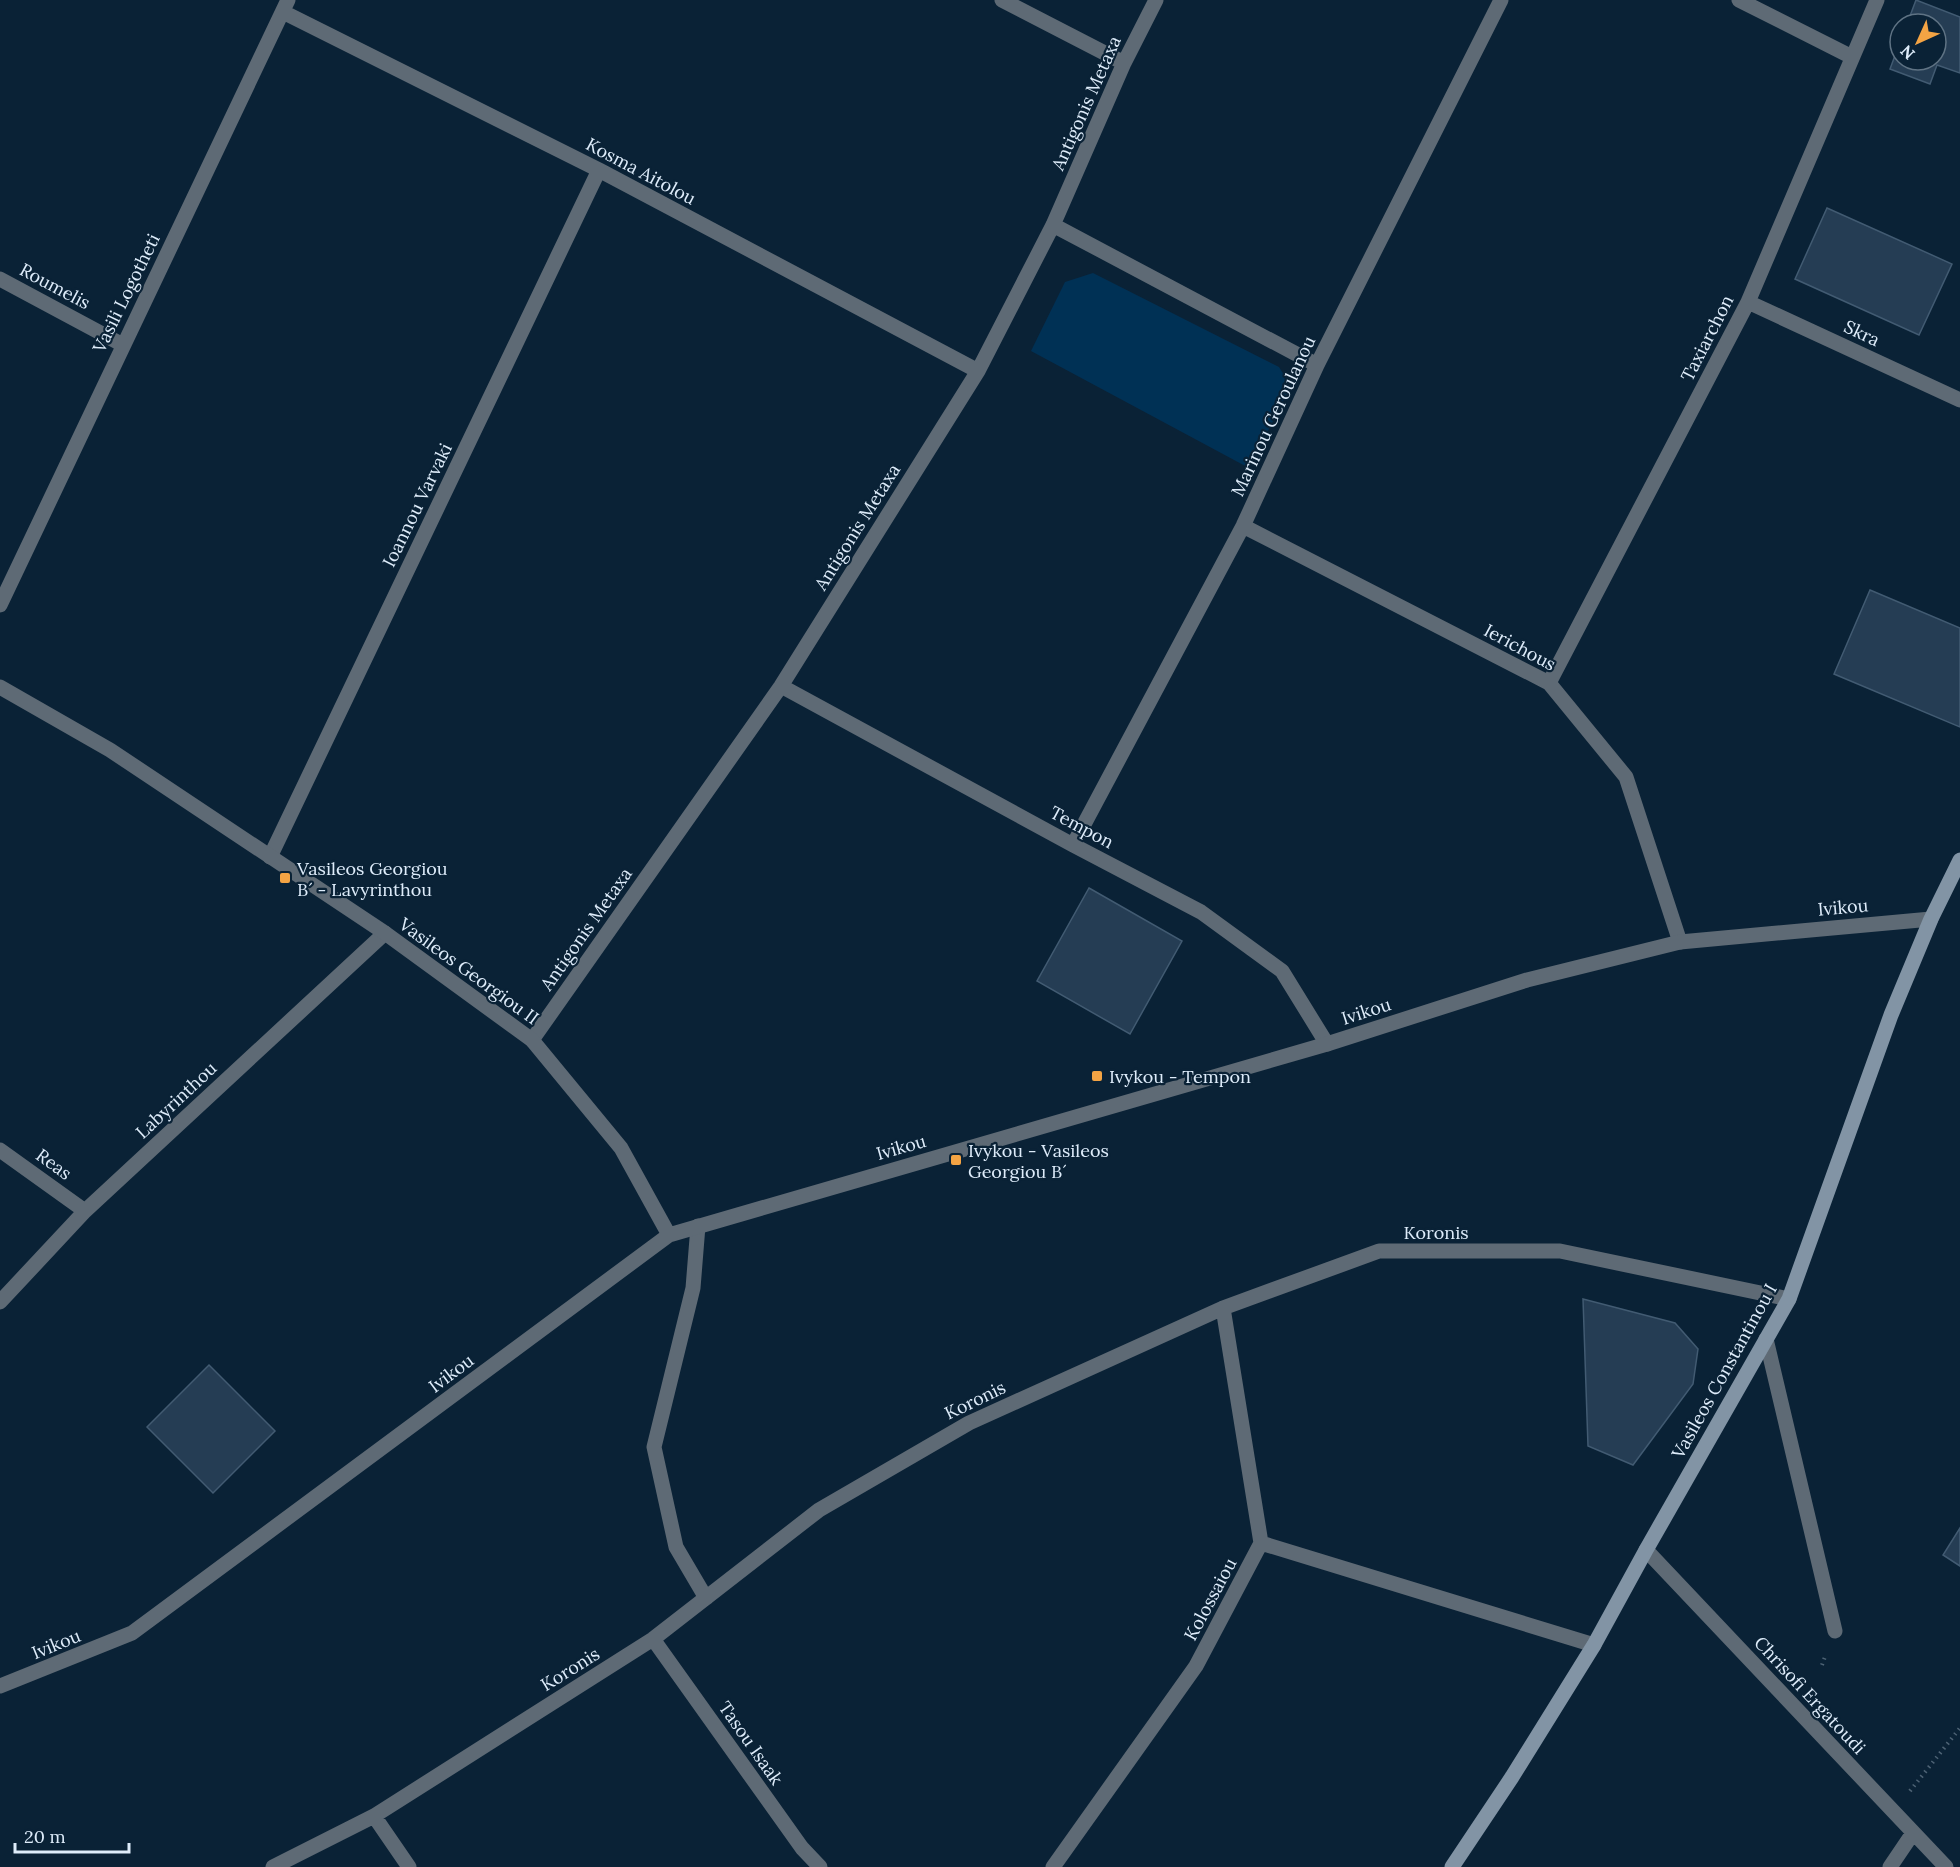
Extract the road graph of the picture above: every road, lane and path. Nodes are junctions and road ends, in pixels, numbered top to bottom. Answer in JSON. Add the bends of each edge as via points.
{"nodes":[{"id":1,"x":1002,"y":0,"type":"edge"},
{"id":2,"x":1156,"y":0,"type":"edge"},
{"id":3,"x":1501,"y":0,"type":"edge"},
{"id":4,"x":1739,"y":0,"type":"edge"},
{"id":5,"x":1877,"y":0,"type":"edge"},
{"id":6,"x":286,"y":6,"type":"edge"},
{"id":7,"x":1852,"y":57,"type":"junction"},
{"id":8,"x":1124,"y":63,"type":"junction"},
{"id":9,"x":599,"y":170,"type":"junction"},
{"id":10,"x":1053,"y":225,"type":"junction"},
{"id":11,"x":0,"y":279,"type":"edge"},
{"id":12,"x":1748,"y":302,"type":"junction"},
{"id":13,"x":123,"y":345,"type":"junction"},
{"id":14,"x":1317,"y":365,"type":"junction"},
{"id":15,"x":978,"y":371,"type":"junction"},
{"id":16,"x":1960,"y":400,"type":"edge"},
{"id":17,"x":1243,"y":526,"type":"junction"},
{"id":18,"x":0,"y":604,"type":"edge"},
{"id":19,"x":1549,"y":683,"type":"junction"},
{"id":20,"x":781,"y":686,"type":"junction"},
{"id":21,"x":0,"y":687,"type":"edge"},
{"id":22,"x":1073,"y":845,"type":"junction"},
{"id":23,"x":270,"y":857,"type":"junction"},
{"id":24,"x":1960,"y":860,"type":"edge"},
{"id":25,"x":1931,"y":919,"type":"junction"},
{"id":26,"x":385,"y":933,"type":"junction"},
{"id":27,"x":1680,"y":942,"type":"junction"},
{"id":28,"x":532,"y":1040,"type":"junction"},
{"id":29,"x":1327,"y":1044,"type":"junction"},
{"id":30,"x":0,"y":1150,"type":"edge"},
{"id":31,"x":85,"y":1211,"type":"junction"},
{"id":32,"x":698,"y":1226,"type":"junction"},
{"id":33,"x":669,"y":1235,"type":"junction"},
{"id":34,"x":1789,"y":1299,"type":"junction"},
{"id":35,"x":0,"y":1302,"type":"edge"},
{"id":36,"x":1223,"y":1308,"type":"junction"},
{"id":37,"x":1766,"y":1339,"type":"junction"},
{"id":38,"x":1261,"y":1543,"type":"junction"},
{"id":39,"x":1646,"y":1550,"type":"junction"},
{"id":40,"x":706,"y":1598,"type":"junction"},
{"id":41,"x":1835,"y":1631,"type":"dead end"},
{"id":42,"x":653,"y":1640,"type":"junction"},
{"id":43,"x":1593,"y":1646,"type":"junction"},
{"id":44,"x":0,"y":1686,"type":"edge"},
{"id":45,"x":1960,"y":1728,"type":"edge"},
{"id":46,"x":1894,"y":1812,"type":"junction"},
{"id":47,"x":374,"y":1816,"type":"junction"},
{"id":48,"x":1913,"y":1833,"type":"junction"},
{"id":49,"x":273,"y":1867,"type":"edge"},
{"id":50,"x":409,"y":1867,"type":"edge"},
{"id":51,"x":820,"y":1867,"type":"edge"},
{"id":52,"x":1053,"y":1867,"type":"edge"},
{"id":53,"x":1452,"y":1867,"type":"edge"},
{"id":54,"x":1890,"y":1867,"type":"edge"},
{"id":55,"x":1946,"y":1867,"type":"edge"}],
"edges":[{"from":1,"to":8,"type":"street"},
{"from":2,"to":8,"type":"street","name":"Antigonis Metaxa"},
{"from":3,"to":14,"type":"street","name":"Marinou Geroulanou"},
{"from":4,"to":7,"type":"street"},
{"from":5,"to":7,"type":"street","name":"Taxiarchon"},
{"from":6,"to":9,"type":"street","name":"Kosma Aitolou"},
{"from":6,"to":13,"type":"street","name":"Vasili Logotheti"},
{"from":7,"to":12,"type":"street","name":"Taxiarchon"},
{"from":8,"to":10,"type":"street","name":"Antigonis Metaxa"},
{"from":9,"to":15,"type":"street","name":"Kosma Aitolou"},
{"from":9,"to":23,"type":"street","name":"Ioannou Varvaki"},
{"from":10,"to":14,"type":"street"},
{"from":10,"to":15,"type":"street","name":"Antigonis Metaxa"},
{"from":11,"to":13,"type":"street","name":"Roumelis"},
{"from":12,"to":16,"type":"street","name":"Skra"},
{"from":12,"to":19,"type":"street","name":"Taxiarchon"},
{"from":13,"to":18,"type":"street","name":"Vasili Logotheti"},
{"from":14,"to":17,"type":"street","name":"Marinou Geroulanou"},
{"from":15,"to":20,"type":"street","name":"Antigonis Metaxa"},
{"from":17,"to":19,"type":"street","name":"Ierichous"},
{"from":17,"to":22,"type":"street","name":"Marinou Geroulanou"},
{"from":19,"to":27,"type":"street","name":"Ierichous","via":[[1626,777]]},
{"from":20,"to":22,"type":"street","name":"Tempon"},
{"from":20,"to":28,"type":"street","name":"Antigonis Metaxa"},
{"from":21,"to":23,"type":"street","name":"Vasileos Georgiou II","via":[[110,750]]},
{"from":22,"to":29,"type":"street","name":"Tempon","via":[[1202,912],[1282,971]]},
{"from":23,"to":26,"type":"street","name":"Vasileos Georgiou II"},
{"from":24,"to":25,"type":"main road","name":"Vasileos Constantinou I"},
{"from":25,"to":27,"type":"street","name":"Ivikou"},
{"from":25,"to":34,"type":"main road","name":"Vasileos Constantinou I","via":[[1891,1015]]},
{"from":26,"to":28,"type":"street","name":"Vasileos Georgiou II"},
{"from":26,"to":31,"type":"street","name":"Labyrinthou"},
{"from":27,"to":29,"type":"street","name":"Ivikou","via":[[1527,980]]},
{"from":28,"to":33,"type":"street","name":"Vasileos Georgiou II","via":[[621,1148]]},
{"from":29,"to":32,"type":"street","name":"Ivikou"},
{"from":30,"to":31,"type":"street","name":"Reas"},
{"from":31,"to":35,"type":"street","name":"Labyrinthou"},
{"from":32,"to":33,"type":"street","name":"Ivikou"},
{"from":32,"to":40,"type":"street","via":[[693,1288],[654,1447],[676,1547]]},
{"from":33,"to":44,"type":"street","name":"Ivikou","via":[[132,1633]]},
{"from":34,"to":36,"type":"street","name":"Koronis","via":[[1560,1251],[1379,1251]]},
{"from":34,"to":37,"type":"main road","name":"Vasileos Constantinou I"},
{"from":36,"to":38,"type":"street"},
{"from":36,"to":40,"type":"street","name":"Koronis","via":[[969,1423],[819,1510]]},
{"from":37,"to":39,"type":"main road","name":"Vasileos Constantinou I"},
{"from":37,"to":41,"type":"street"},
{"from":38,"to":43,"type":"street"},
{"from":38,"to":52,"type":"street","name":"Kolossaiou","via":[[1197,1666]]},
{"from":39,"to":43,"type":"main road","name":"Vasileos Constantinou I"},
{"from":39,"to":46,"type":"street","name":"Chrisofi Ergatoudi"},
{"from":40,"to":42,"type":"street","name":"Koronis"},
{"from":42,"to":47,"type":"street","name":"Koronis"},
{"from":42,"to":51,"type":"street","name":"Tasou Isaak","via":[[802,1848]]},
{"from":43,"to":53,"type":"main road","name":"Vasileos Constantinou I"},
{"from":45,"to":46,"type":"path"},
{"from":46,"to":48,"type":"street","name":"Chrisofi Ergatoudi"},
{"from":47,"to":49,"type":"street","name":"Koronis"},
{"from":47,"to":50,"type":"street"},
{"from":48,"to":54,"type":"street"},
{"from":48,"to":55,"type":"street","name":"Chrisofi Ergatoudi"}]}
